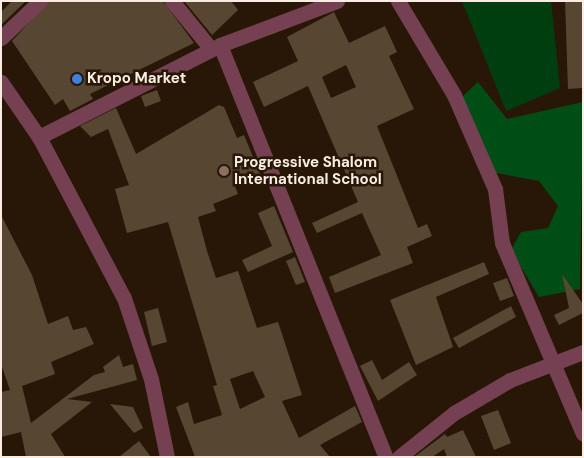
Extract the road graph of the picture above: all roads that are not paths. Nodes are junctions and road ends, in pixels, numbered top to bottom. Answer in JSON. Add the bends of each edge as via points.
{"nodes":[{"id":1,"x":40,"y":1,"type":"edge"},
{"id":2,"x":172,"y":1,"type":"edge"},
{"id":3,"x":336,"y":1,"type":"edge"},
{"id":4,"x":398,"y":1,"type":"edge"},
{"id":5,"x":1,"y":38,"type":"edge"},
{"id":6,"x":216,"y":47,"type":"junction"},
{"id":7,"x":1,"y":82,"type":"edge"},
{"id":8,"x":40,"y":137,"type":"junction"},
{"id":9,"x":583,"y":352,"type":"edge"},
{"id":10,"x":554,"y":360,"type":"junction"},
{"id":11,"x":583,"y":434,"type":"edge"},
{"id":12,"x":167,"y":457,"type":"edge"},
{"id":13,"x":386,"y":457,"type":"edge"},
{"id":14,"x":399,"y":457,"type":"edge"}],
"edges":[{"from":1,"to":5,"type":"street"},
{"from":2,"to":6,"type":"street"},
{"from":3,"to":6,"type":"street"},
{"from":4,"to":10,"type":"street","via":[[461,112],[495,189],[502,243]]},
{"from":6,"to":8,"type":"street"},
{"from":6,"to":13,"type":"street"},
{"from":7,"to":8,"type":"street"},
{"from":8,"to":12,"type":"street","via":[[124,298],[151,379]]},
{"from":9,"to":10,"type":"street"},
{"from":10,"to":11,"type":"street"},
{"from":10,"to":14,"type":"street","via":[[454,412]]}]}
